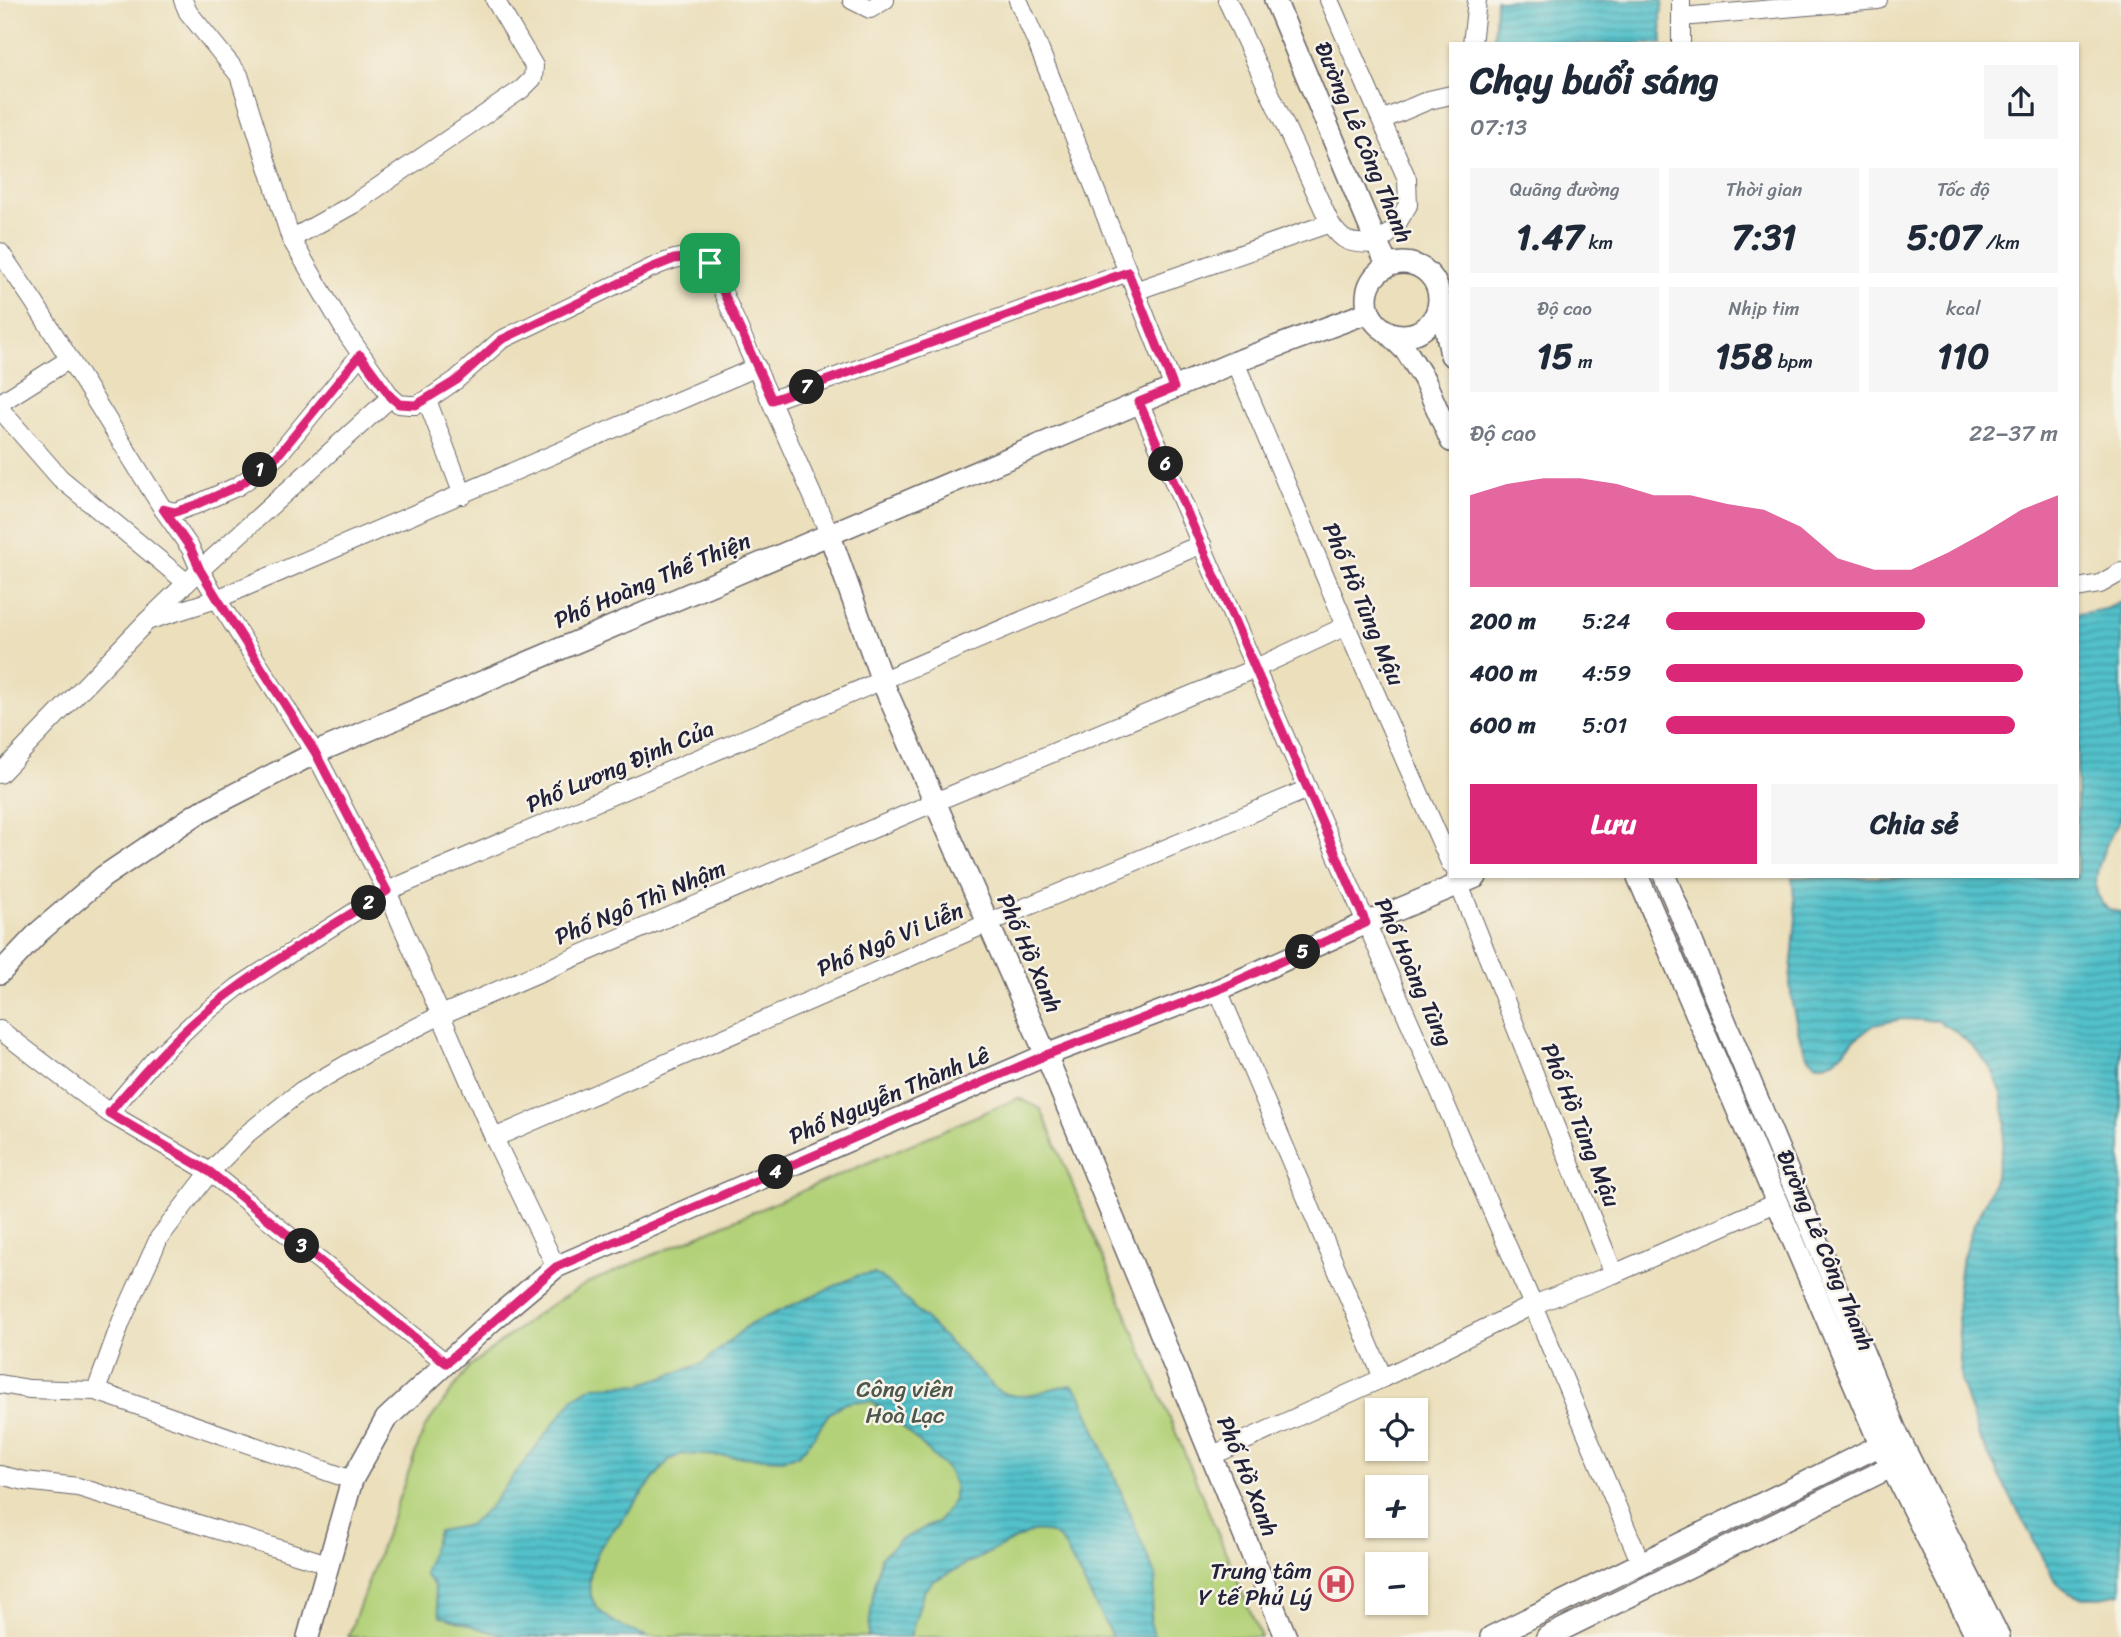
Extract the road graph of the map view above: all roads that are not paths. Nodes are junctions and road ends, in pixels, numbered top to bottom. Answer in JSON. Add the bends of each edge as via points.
{"nodes":[{"id":1,"x":183,"y":0,"type":"edge"},
{"id":2,"x":495,"y":0,"type":"edge"},
{"id":3,"x":852,"y":0,"type":"edge"},
{"id":4,"x":885,"y":0,"type":"edge"},
{"id":5,"x":1018,"y":0,"type":"edge"},
{"id":6,"x":1227,"y":0,"type":"edge"},
{"id":7,"x":1275,"y":0,"type":"edge"},
{"id":8,"x":1329,"y":0,"type":"edge"},
{"id":9,"x":1477,"y":0,"type":"edge"},
{"id":10,"x":1870,"y":1,"type":"edge"},
{"id":11,"x":1681,"y":8,"type":"edge"},
{"id":12,"x":1472,"y":42,"type":"edge"},
{"id":13,"x":1681,"y":42,"type":"edge"},
{"id":14,"x":1449,"y":95,"type":"edge"},
{"id":15,"x":1382,"y":120,"type":"junction"},
{"id":16,"x":1329,"y":223,"type":"junction"},
{"id":17,"x":291,"y":239,"type":"junction"},
{"id":18,"x":1377,"y":244,"type":"junction"},
{"id":19,"x":0,"y":252,"type":"edge"},
{"id":20,"x":1388,"y":265,"type":"junction"},
{"id":21,"x":1128,"y":272,"type":"junction"},
{"id":22,"x":1135,"y":291,"type":"junction"},
{"id":23,"x":1440,"y":296,"type":"junction"},
{"id":24,"x":1369,"y":312,"type":"junction"},
{"id":25,"x":1387,"y":332,"type":"junction"},
{"id":26,"x":1449,"y":344,"type":"edge"},
{"id":27,"x":360,"y":355,"type":"junction"},
{"id":28,"x":68,"y":360,"type":"junction"},
{"id":29,"x":1235,"y":362,"type":"junction"},
{"id":30,"x":757,"y":367,"type":"junction"},
{"id":31,"x":1174,"y":388,"type":"junction"},
{"id":32,"x":391,"y":397,"type":"junction"},
{"id":33,"x":427,"y":400,"type":"junction"},
{"id":34,"x":772,"y":400,"type":"junction"},
{"id":35,"x":1139,"y":402,"type":"junction"},
{"id":36,"x":0,"y":403,"type":"edge"},
{"id":37,"x":0,"y":409,"type":"edge"},
{"id":38,"x":1449,"y":436,"type":"edge"},
{"id":39,"x":463,"y":495,"type":"junction"},
{"id":40,"x":163,"y":509,"type":"junction"},
{"id":41,"x":829,"y":533,"type":"junction"},
{"id":42,"x":1202,"y":544,"type":"junction"},
{"id":43,"x":2121,"y":572,"type":"edge"},
{"id":44,"x":193,"y":576,"type":"junction"},
{"id":45,"x":2079,"y":588,"type":"edge"},
{"id":46,"x":217,"y":598,"type":"junction"},
{"id":47,"x":148,"y":621,"type":"junction"},
{"id":48,"x":1346,"y":626,"type":"junction"},
{"id":49,"x":1256,"y":668,"type":"junction"},
{"id":50,"x":883,"y":681,"type":"junction"},
{"id":51,"x":315,"y":752,"type":"junction"},
{"id":52,"x":0,"y":774,"type":"edge"},
{"id":53,"x":1308,"y":789,"type":"junction"},
{"id":54,"x":935,"y":802,"type":"junction"},
{"id":55,"x":1449,"y":850,"type":"edge"},
{"id":56,"x":1457,"y":878,"type":"edge"},
{"id":57,"x":1462,"y":878,"type":"edge"},
{"id":58,"x":1639,"y":878,"type":"edge"},
{"id":59,"x":1665,"y":878,"type":"edge"},
{"id":60,"x":387,"y":891,"type":"junction"},
{"id":61,"x":988,"y":923,"type":"junction"},
{"id":62,"x":1366,"y":923,"type":"junction"},
{"id":63,"x":0,"y":973,"type":"edge"},
{"id":64,"x":1217,"y":990,"type":"junction"},
{"id":65,"x":441,"y":1015,"type":"junction"},
{"id":66,"x":0,"y":1030,"type":"edge"},
{"id":67,"x":1046,"y":1055,"type":"junction"},
{"id":68,"x":109,"y":1113,"type":"junction"},
{"id":69,"x":494,"y":1138,"type":"junction"},
{"id":70,"x":210,"y":1172,"type":"junction"},
{"id":71,"x":1778,"y":1202,"type":"junction"},
{"id":72,"x":556,"y":1267,"type":"junction"},
{"id":73,"x":1615,"y":1274,"type":"junction"},
{"id":74,"x":1533,"y":1305,"type":"junction"},
{"id":75,"x":446,"y":1363,"type":"junction"},
{"id":76,"x":1383,"y":1378,"type":"junction"},
{"id":77,"x":0,"y":1384,"type":"edge"},
{"id":78,"x":96,"y":1391,"type":"junction"},
{"id":79,"x":1889,"y":1440,"type":"junction"},
{"id":80,"x":1211,"y":1456,"type":"junction"},
{"id":81,"x":1900,"y":1463,"type":"junction"},
{"id":82,"x":0,"y":1475,"type":"edge"},
{"id":83,"x":352,"y":1480,"type":"junction"},
{"id":84,"x":328,"y":1564,"type":"junction"},
{"id":85,"x":1641,"y":1564,"type":"junction"},
{"id":86,"x":1652,"y":1586,"type":"junction"},
{"id":87,"x":308,"y":1637,"type":"edge"},
{"id":88,"x":1286,"y":1637,"type":"edge"},
{"id":89,"x":1491,"y":1637,"type":"edge"},
{"id":90,"x":1547,"y":1637,"type":"edge"},
{"id":91,"x":1977,"y":1637,"type":"edge"},
{"id":92,"x":1999,"y":1637,"type":"edge"}],
"edges":[{"from":1,"to":17,"type":"street","via":[[239,75]]},
{"from":2,"to":17,"type":"street","via":[[534,66],[533,78],[352,205]]},
{"from":3,"to":4,"type":"street","via":[[870,9]]},
{"from":5,"to":21,"type":"street"},
{"from":6,"to":16,"type":"street"},
{"from":7,"to":18,"type":"street","name":"Đường Lê Công Thanh"},
{"from":8,"to":15,"type":"street"},
{"from":9,"to":12,"type":"street"},
{"from":10,"to":11,"type":"street"},
{"from":11,"to":13,"type":"street"},
{"from":14,"to":15,"type":"street"},
{"from":15,"to":18,"type":"street","via":[[1407,179],[1408,205],[1393,230]]},
{"from":16,"to":18,"type":"street","via":[[1338,237],[1349,243]]},
{"from":16,"to":22,"type":"street"},
{"from":17,"to":27,"type":"street"},
{"from":18,"to":20,"type":"street","name":"Đường Lê Công Thanh"},
{"from":19,"to":28,"type":"street"},
{"from":20,"to":23,"type":"street","via":[[1422,267],[1437,284]]},
{"from":20,"to":24,"type":"street","via":[[1371,281]]},
{"from":21,"to":22,"type":"street"},
{"from":21,"to":34,"type":"street"},
{"from":22,"to":31,"type":"street"},
{"from":23,"to":25,"type":"street","via":[[1432,321],[1423,329],[1412,335]]},
{"from":23,"to":26,"type":"street"},
{"from":24,"to":25,"type":"street"},
{"from":24,"to":29,"type":"street","name":"Phố Hoàng Thế Thiện"},
{"from":25,"to":38,"type":"street","via":[[1424,379]]},
{"from":27,"to":32,"type":"street"},
{"from":27,"to":40,"type":"street","via":[[261,470],[195,505],[175,512]]},
{"from":28,"to":36,"type":"street"},
{"from":28,"to":40,"type":"street"},
{"from":29,"to":31,"type":"street","name":"Phố Hoàng Thế Thiện"},
{"from":29,"to":48,"type":"street","name":"Phố Hồ Tùng Mậu"},
{"from":30,"to":33,"type":"street","name":"Phố Hồ Xanh","via":[[710,263],[696,257],[674,259],[501,340]]},
{"from":30,"to":34,"type":"street","name":"Phố Hồ Xanh"},
{"from":30,"to":39,"type":"street"},
{"from":31,"to":35,"type":"street","name":"Phố Hoàng Thế Thiện"},
{"from":32,"to":33,"type":"street","via":[[409,405]]},
{"from":32,"to":44,"type":"street"},
{"from":33,"to":39,"type":"street"},
{"from":34,"to":41,"type":"street","name":"Phố Hồ Xanh"},
{"from":35,"to":41,"type":"street","name":"Phố Hoàng Thế Thiện"},
{"from":35,"to":42,"type":"street","name":"Phố Hoàng Tùng"},
{"from":37,"to":44,"type":"street","via":[[60,478]]},
{"from":39,"to":46,"type":"street"},
{"from":40,"to":44,"type":"street","via":[[191,549]]},
{"from":41,"to":50,"type":"street","name":"Phố Hồ Xanh"},
{"from":41,"to":51,"type":"street","name":"Phố Hoàng Thế Thiện"},
{"from":42,"to":49,"type":"street","name":"Phố Hoàng Tùng"},
{"from":42,"to":50,"type":"street","name":"Phố Lương Định Của"},
{"from":43,"to":45,"type":"street","via":[[2100,584]]},
{"from":44,"to":46,"type":"street"},
{"from":44,"to":47,"type":"street"},
{"from":46,"to":47,"type":"street"},
{"from":46,"to":51,"type":"street"},
{"from":47,"to":52,"type":"street"},
{"from":48,"to":49,"type":"street","name":"Phố Ngô Thì Nhậm"},
{"from":48,"to":55,"type":"street","name":"Phố Hồ Tùng Mậu"},
{"from":49,"to":53,"type":"street","name":"Phố Hoàng Tùng"},
{"from":49,"to":54,"type":"street","name":"Phố Ngô Thì Nhậm"},
{"from":50,"to":54,"type":"street","name":"Phố Hồ Xanh"},
{"from":50,"to":60,"type":"street","name":"Phố Lương Định Của"},
{"from":51,"to":60,"type":"street"},
{"from":51,"to":63,"type":"street","name":"Phố Hoàng Thế Thiện","via":[[198,813],[103,877]]},
{"from":53,"to":61,"type":"street","name":"Phố Ngô Vi Liễn"},
{"from":53,"to":62,"type":"street","name":"Phố Hoàng Tùng"},
{"from":54,"to":61,"type":"street","name":"Phố Hồ Xanh"},
{"from":54,"to":65,"type":"street","name":"Phố Ngô Thì Nhậm"},
{"from":56,"to":62,"type":"street","name":"Phố Nguyễn Thành Lê"},
{"from":57,"to":73,"type":"street","name":"Phố Hồ Tùng Mậu"},
{"from":58,"to":71,"type":"street","name":"Đường Lê Công Thanh"},
{"from":59,"to":79,"type":"street","name":"Đường Lê Công Thanh"},
{"from":60,"to":65,"type":"street"},
{"from":60,"to":68,"type":"street","name":"Phố Lương Định Của","via":[[238,987],[195,1021]]},
{"from":61,"to":67,"type":"street","name":"Phố Hồ Xanh"},
{"from":61,"to":69,"type":"street","name":"Phố Ngô Vi Liễn"},
{"from":62,"to":64,"type":"street","name":"Phố Nguyễn Thành Lê"},
{"from":62,"to":74,"type":"street","name":"Phố Hoàng Tùng"},
{"from":64,"to":67,"type":"street","name":"Phố Nguyễn Thành Lê"},
{"from":64,"to":76,"type":"street"},
{"from":65,"to":69,"type":"street"},
{"from":65,"to":70,"type":"street","name":"Phố Ngô Thì Nhậm","via":[[302,1091],[248,1133]]},
{"from":66,"to":68,"type":"street"},
{"from":67,"to":72,"type":"street","name":"Phố Nguyễn Thành Lê"},
{"from":67,"to":80,"type":"street","name":"Phố Hồ Xanh"},
{"from":68,"to":70,"type":"street"},
{"from":69,"to":72,"type":"street"},
{"from":70,"to":75,"type":"street"},
{"from":70,"to":78,"type":"street","name":"Phố Ngô Thì Nhậm","via":[[159,1238]]},
{"from":71,"to":73,"type":"street"},
{"from":71,"to":79,"type":"street","name":"Đường Lê Công Thanh"},
{"from":72,"to":75,"type":"street","name":"Phố Nguyễn Thành Lê"},
{"from":73,"to":74,"type":"street"},
{"from":74,"to":76,"type":"street"},
{"from":74,"to":85,"type":"street","name":"Phố Hoàng Tùng"},
{"from":75,"to":83,"type":"street","name":"Phố Nguyễn Thành Lê","via":[[386,1419]]},
{"from":76,"to":80,"type":"street"},
{"from":77,"to":78,"type":"street"},
{"from":78,"to":83,"type":"street"},
{"from":79,"to":81,"type":"street","name":"Đường Lê Công Thanh"},
{"from":79,"to":85,"type":"street"},
{"from":80,"to":88,"type":"street","name":"Phố Hồ Xanh"},
{"from":81,"to":86,"type":"street"},
{"from":81,"to":91,"type":"street","name":"Đường Lê Công Thanh"},
{"from":81,"to":92,"type":"street","name":"Đường Lê Công Thanh"},
{"from":82,"to":84,"type":"street","via":[[78,1487]]},
{"from":83,"to":84,"type":"street","name":"Phố Nguyễn Thành Lê"},
{"from":84,"to":87,"type":"street","name":"Phố Nguyễn Thành Lê"},
{"from":85,"to":86,"type":"street"},
{"from":85,"to":89,"type":"street"},
{"from":86,"to":90,"type":"street"}]}
